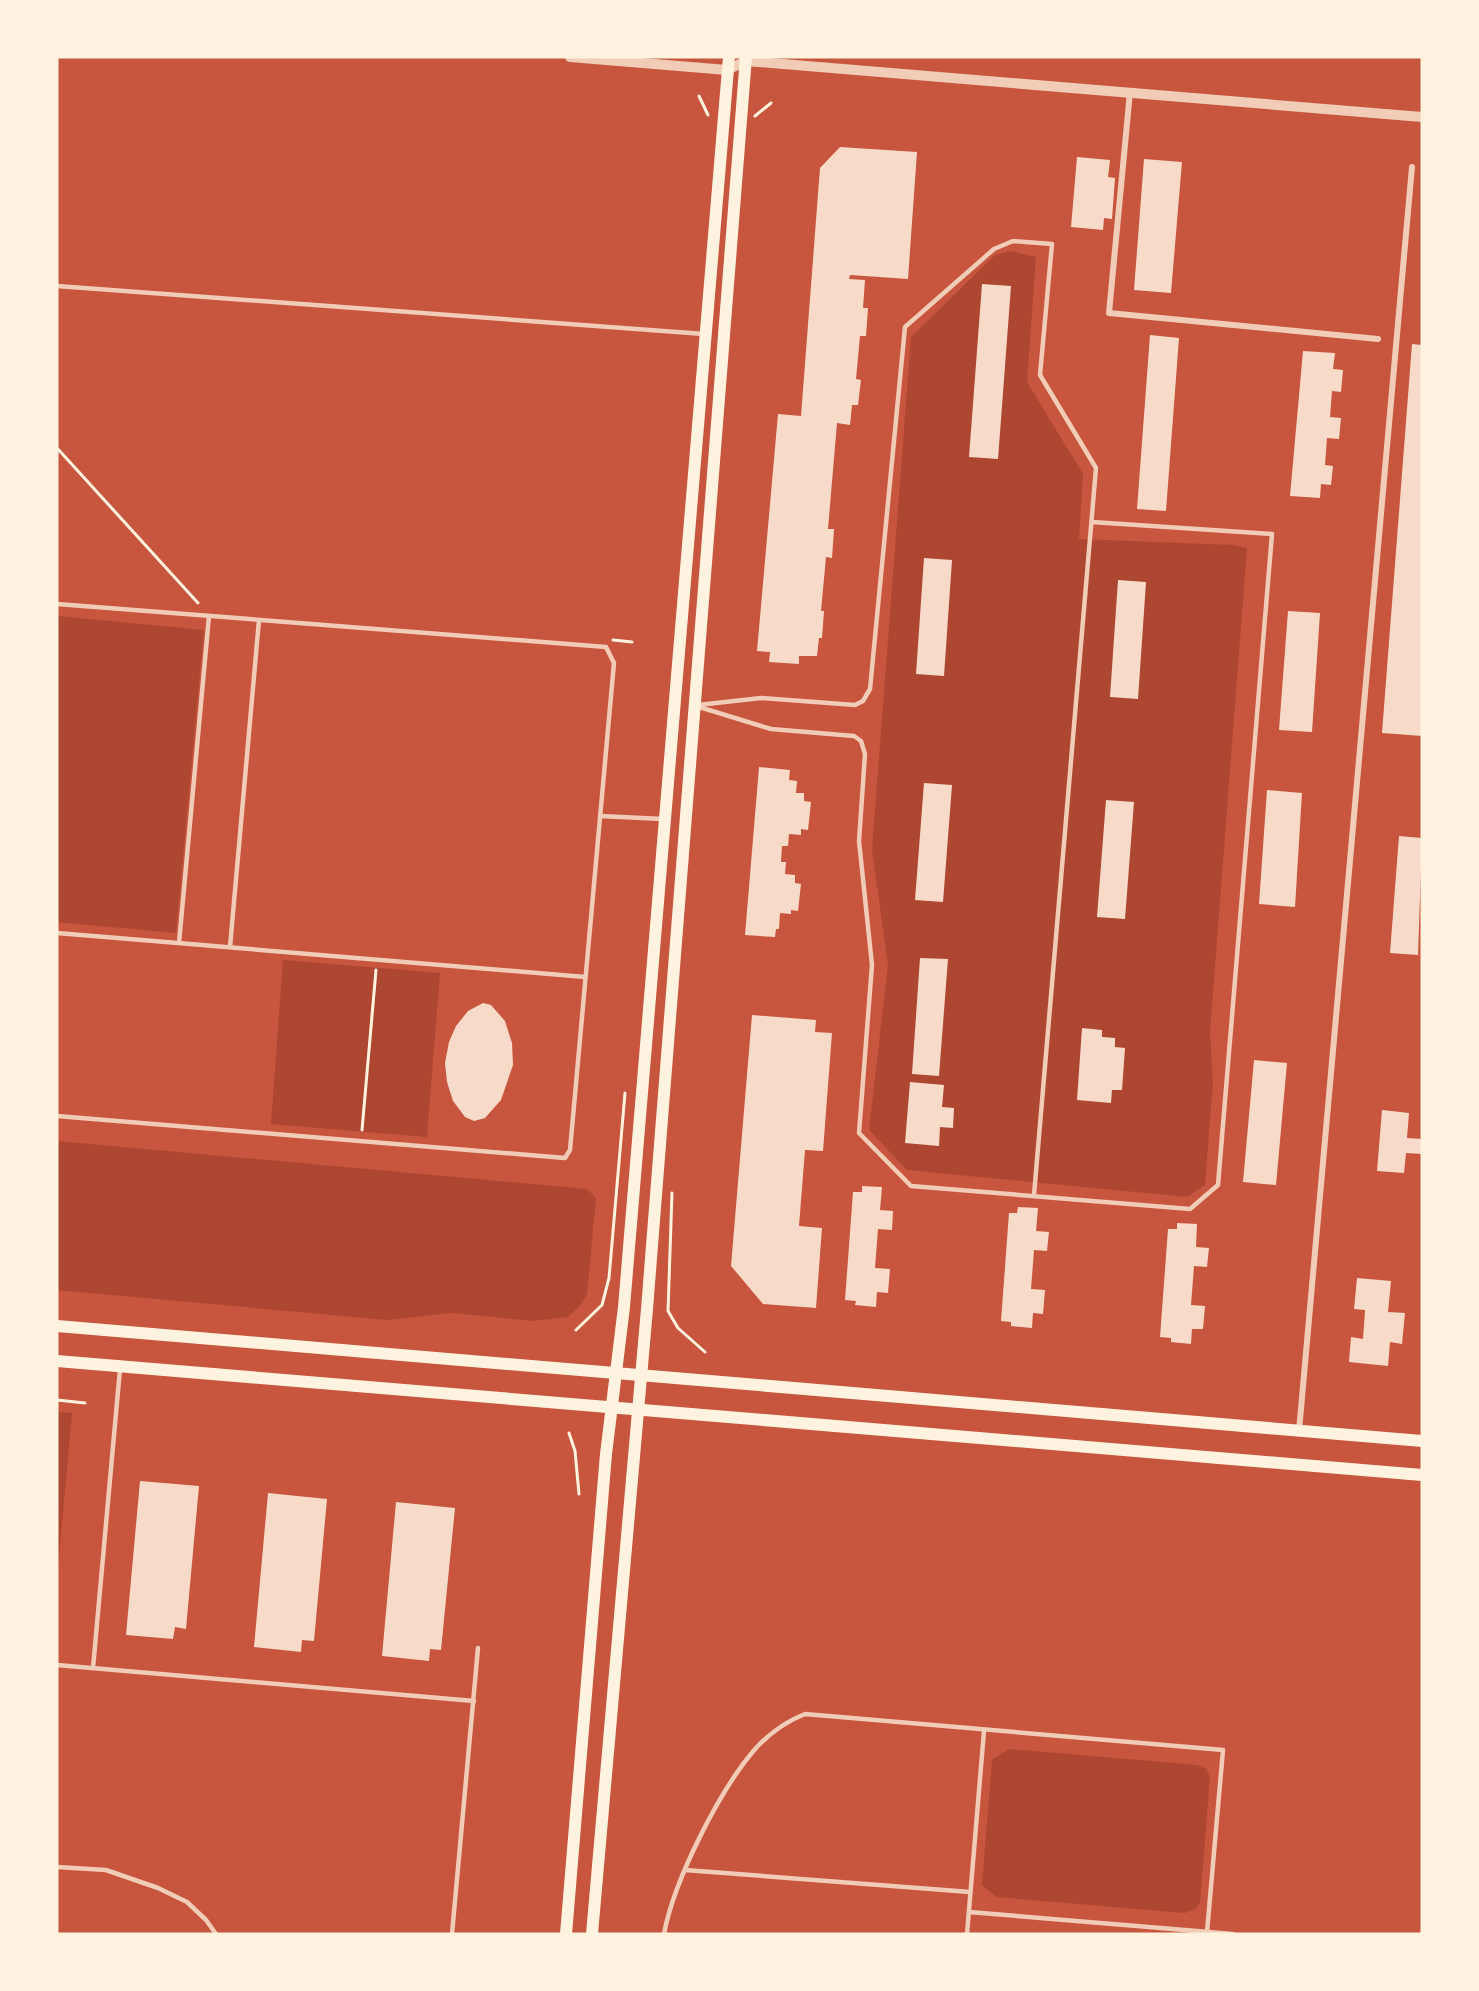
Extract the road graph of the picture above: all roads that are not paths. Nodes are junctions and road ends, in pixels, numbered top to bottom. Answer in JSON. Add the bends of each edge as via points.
{"nodes":[{"id":1,"x":570,"y":57,"type":"edge"},
{"id":2,"x":744,"y":58,"type":"edge"},
{"id":3,"x":728,"y":63,"type":"edge"},
{"id":4,"x":1130,"y":92,"type":"junction"},
{"id":5,"x":1422,"y":117,"type":"edge"},
{"id":6,"x":1412,"y":167,"type":"dead end"},
{"id":7,"x":57,"y":286,"type":"edge"},
{"id":8,"x":704,"y":334,"type":"junction"},
{"id":9,"x":1378,"y":339,"type":"dead end"},
{"id":10,"x":1092,"y":522,"type":"junction"},
{"id":11,"x":57,"y":604,"type":"edge"},
{"id":12,"x":208,"y":616,"type":"junction"},
{"id":13,"x":259,"y":620,"type":"junction"},
{"id":14,"x":696,"y":705,"type":"junction"},
{"id":15,"x":600,"y":816,"type":"junction"},
{"id":16,"x":664,"y":819,"type":"junction"},
{"id":17,"x":57,"y":933,"type":"edge"},
{"id":18,"x":179,"y":943,"type":"junction"},
{"id":19,"x":230,"y":947,"type":"junction"},
{"id":20,"x":585,"y":976,"type":"junction"},
{"id":21,"x":57,"y":1116,"type":"edge"},
{"id":22,"x":1034,"y":1195,"type":"junction"},
{"id":23,"x":57,"y":1326,"type":"edge"},
{"id":24,"x":57,"y":1361,"type":"edge"},
{"id":25,"x":120,"y":1367,"type":"junction"},
{"id":26,"x":617,"y":1372,"type":"junction"},
{"id":27,"x":642,"y":1376,"type":"junction"},
{"id":28,"x":613,"y":1406,"type":"junction"},
{"id":29,"x":638,"y":1409,"type":"junction"},
{"id":30,"x":1299,"y":1431,"type":"junction"},
{"id":31,"x":1422,"y":1441,"type":"edge"},
{"id":32,"x":1422,"y":1474,"type":"edge"},
{"id":33,"x":478,"y":1648,"type":"dead end"},
{"id":34,"x":57,"y":1665,"type":"edge"},
{"id":35,"x":93,"y":1668,"type":"junction"},
{"id":36,"x":474,"y":1701,"type":"junction"},
{"id":37,"x":984,"y":1731,"type":"junction"},
{"id":38,"x":57,"y":1867,"type":"edge"},
{"id":39,"x":685,"y":1870,"type":"junction"},
{"id":40,"x":970,"y":1892,"type":"junction"},
{"id":41,"x":969,"y":1912,"type":"junction"},
{"id":42,"x":1207,"y":1932,"type":"junction"},
{"id":43,"x":216,"y":1934,"type":"edge"},
{"id":44,"x":452,"y":1934,"type":"edge"},
{"id":45,"x":566,"y":1934,"type":"edge"},
{"id":46,"x":592,"y":1934,"type":"edge"},
{"id":47,"x":664,"y":1934,"type":"edge"},
{"id":48,"x":967,"y":1934,"type":"edge"},
{"id":49,"x":1233,"y":1934,"type":"edge"}],
"edges":[{"from":1,"to":3,"type":"street"},
{"from":2,"to":3,"type":"street"},
{"from":2,"to":4,"type":"street"},
{"from":2,"to":14,"type":"main road"},
{"from":3,"to":8,"type":"main road"},
{"from":4,"to":5,"type":"street"},
{"from":4,"to":9,"type":"street","via":[[1109,313]]},
{"from":6,"to":30,"type":"street"},
{"from":7,"to":8,"type":"lane"},
{"from":8,"to":16,"type":"main road"},
{"from":10,"to":14,"type":"lane","via":[[1096,468],[1040,375],[1052,244],[1013,241],[994,249],[905,327],[870,689],[863,701],[855,705],[761,698]]},
{"from":10,"to":22,"type":"lane"},
{"from":10,"to":22,"type":"lane","via":[[1272,534],[1218,1185],[1190,1209]]},
{"from":11,"to":12,"type":"lane"},
{"from":12,"to":13,"type":"lane"},
{"from":12,"to":18,"type":"lane"},
{"from":13,"to":15,"type":"lane","via":[[606,647],[614,663]]},
{"from":13,"to":19,"type":"lane"},
{"from":14,"to":22,"type":"lane","via":[[771,729],[854,736],[861,741],[865,754],[859,841],[872,965],[859,1133],[911,1186]]},
{"from":14,"to":27,"type":"main road"},
{"from":15,"to":16,"type":"lane"},
{"from":15,"to":20,"type":"lane"},
{"from":16,"to":26,"type":"main road"},
{"from":17,"to":18,"type":"lane"},
{"from":18,"to":19,"type":"lane"},
{"from":19,"to":20,"type":"lane"},
{"from":20,"to":21,"type":"lane","via":[[570,1150],[565,1158]]},
{"from":23,"to":26,"type":"main road"},
{"from":24,"to":25,"type":"main road"},
{"from":25,"to":28,"type":"main road"},
{"from":25,"to":35,"type":"lane"},
{"from":26,"to":27,"type":"main road"},
{"from":26,"to":28,"type":"main road"},
{"from":27,"to":29,"type":"main road"},
{"from":27,"to":30,"type":"main road"},
{"from":28,"to":29,"type":"main road"},
{"from":28,"to":45,"type":"main road"},
{"from":29,"to":32,"type":"main road"},
{"from":29,"to":46,"type":"main road"},
{"from":30,"to":31,"type":"main road"},
{"from":33,"to":36,"type":"lane"},
{"from":34,"to":35,"type":"lane"},
{"from":35,"to":36,"type":"lane"},
{"from":36,"to":44,"type":"lane"},
{"from":37,"to":39,"type":"lane","via":[[805,1714],[787,1721],[757,1748],[722,1796]]},
{"from":37,"to":40,"type":"lane"},
{"from":37,"to":42,"type":"lane","via":[[1223,1750]]},
{"from":38,"to":43,"type":"lane","via":[[106,1870],[158,1888],[187,1902]]},
{"from":39,"to":40,"type":"lane"},
{"from":39,"to":47,"type":"lane"},
{"from":40,"to":41,"type":"lane"},
{"from":41,"to":42,"type":"lane"},
{"from":41,"to":48,"type":"lane"},
{"from":42,"to":49,"type":"lane"}]}
